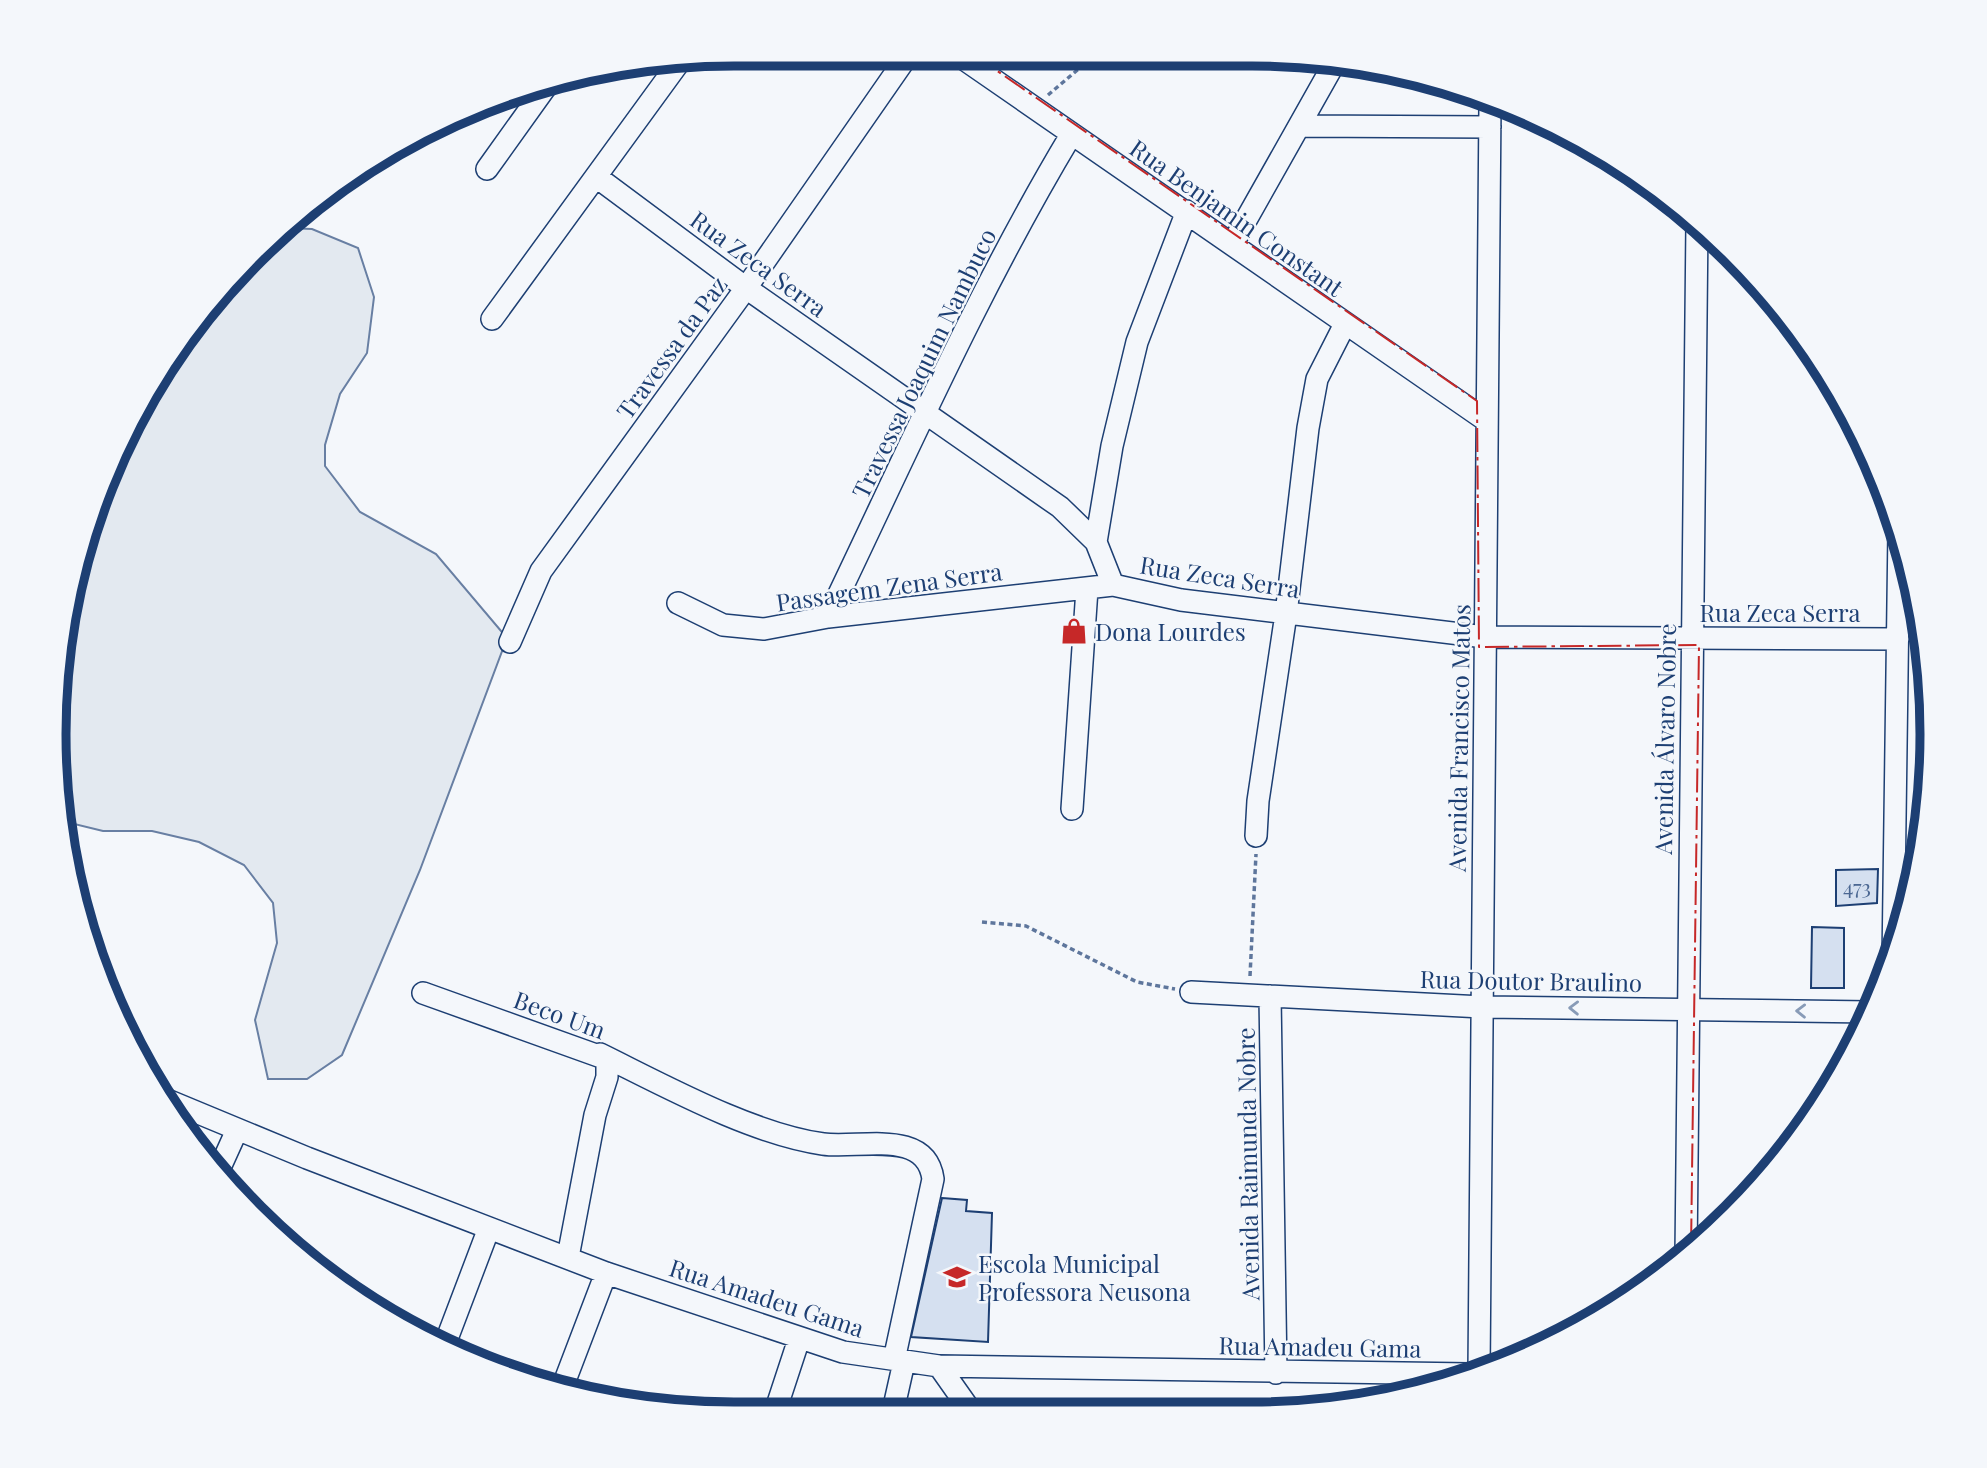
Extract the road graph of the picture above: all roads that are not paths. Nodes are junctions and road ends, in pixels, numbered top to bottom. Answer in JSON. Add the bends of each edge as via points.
{"nodes":[{"id":1,"x":900,"y":66,"type":"edge"},
{"id":2,"x":974,"y":66,"type":"edge"},
{"id":3,"x":674,"y":69,"type":"edge"},
{"id":4,"x":1330,"y":71,"type":"edge"},
{"id":5,"x":540,"y":96,"type":"edge"},
{"id":6,"x":1490,"y":110,"type":"edge"},
{"id":7,"x":1300,"y":126,"type":"junction"},
{"id":8,"x":1490,"y":127,"type":"junction"},
{"id":9,"x":1070,"y":135,"type":"junction"},
{"id":10,"x":487,"y":169,"type":"dead end"},
{"id":11,"x":598,"y":178,"type":"junction"},
{"id":12,"x":1187,"y":211,"type":"junction"},
{"id":13,"x":1697,"y":236,"type":"edge"},
{"id":14,"x":1233,"y":243,"type":"junction"},
{"id":15,"x":746,"y":288,"type":"junction"},
{"id":16,"x":492,"y":319,"type":"dead end"},
{"id":17,"x":1345,"y":324,"type":"junction"},
{"id":18,"x":926,"y":411,"type":"junction"},
{"id":19,"x":1487,"y":421,"type":"junction"},
{"id":20,"x":1096,"y":542,"type":"junction"},
{"id":21,"x":1899,"y":564,"type":"edge"},
{"id":22,"x":1113,"y":585,"type":"junction"},
{"id":23,"x":1087,"y":589,"type":"junction"},
{"id":24,"x":678,"y":603,"type":"dead end"},
{"id":25,"x":1286,"y":614,"type":"junction"},
{"id":26,"x":828,"y":617,"type":"junction"},
{"id":27,"x":1485,"y":637,"type":"junction"},
{"id":28,"x":1692,"y":637,"type":"junction"},
{"id":29,"x":1898,"y":639,"type":"junction"},
{"id":30,"x":510,"y":642,"type":"dead end"},
{"id":31,"x":1072,"y":809,"type":"dead end"},
{"id":32,"x":1256,"y":836,"type":"road end"},
{"id":33,"x":1894,"y":921,"type":"edge"},
{"id":34,"x":1191,"y":992,"type":"road end"},
{"id":35,"x":423,"y":993,"type":"dead end"},
{"id":36,"x":1260,"y":996,"type":"junction"},
{"id":37,"x":1482,"y":1007,"type":"junction"},
{"id":38,"x":1688,"y":1009,"type":"junction"},
{"id":39,"x":1860,"y":1012,"type":"edge"},
{"id":40,"x":600,"y":1054,"type":"junction"},
{"id":41,"x":179,"y":1105,"type":"edge"},
{"id":42,"x":237,"y":1130,"type":"junction"},
{"id":43,"x":222,"y":1162,"type":"edge"},
{"id":44,"x":489,"y":1228,"type":"junction"},
{"id":45,"x":1686,"y":1242,"type":"edge"},
{"id":46,"x":568,"y":1257,"type":"junction"},
{"id":47,"x":606,"y":1273,"type":"junction"},
{"id":48,"x":448,"y":1337,"type":"edge"},
{"id":49,"x":799,"y":1339,"type":"junction"},
{"id":50,"x":899,"y":1361,"type":"junction"},
{"id":51,"x":1479,"y":1362,"type":"edge"},
{"id":52,"x":939,"y":1366,"type":"junction"},
{"id":53,"x":1276,"y":1373,"type":"junction"},
{"id":54,"x":1443,"y":1374,"type":"edge"},
{"id":55,"x":565,"y":1380,"type":"edge"},
{"id":56,"x":778,"y":1402,"type":"edge"},
{"id":57,"x":894,"y":1402,"type":"edge"},
{"id":58,"x":964,"y":1402,"type":"edge"}],
"edges":[{"from":1,"to":15,"type":"street","name":"Travessa da Paz"},
{"from":2,"to":9,"type":"street","name":"Rua Benjamin Constant"},
{"from":3,"to":11,"type":"street"},
{"from":4,"to":7,"type":"street"},
{"from":5,"to":10,"type":"street"},
{"from":6,"to":8,"type":"street","name":"Avenida Francisco Matos"},
{"from":7,"to":8,"type":"street"},
{"from":7,"to":14,"type":"street"},
{"from":8,"to":19,"type":"street","name":"Avenida Francisco Matos"},
{"from":9,"to":12,"type":"street","name":"Rua Benjamin Constant"},
{"from":9,"to":18,"type":"street","name":"Travessa Joaquim Nambuco"},
{"from":11,"to":15,"type":"street","name":"Rua Zeca Serra"},
{"from":11,"to":16,"type":"street"},
{"from":12,"to":14,"type":"street","name":"Rua Benjamin Constant"},
{"from":12,"to":20,"type":"street","via":[[1137,342],[1112,446]]},
{"from":13,"to":28,"type":"street","name":"Avenida Álvaro Nobre"},
{"from":14,"to":17,"type":"street","name":"Rua Benjamin Constant"},
{"from":15,"to":18,"type":"street","name":"Rua Zeca Serra"},
{"from":15,"to":30,"type":"street","name":"Travessa da Paz","via":[[541,571]]},
{"from":17,"to":19,"type":"street","name":"Rua Benjamin Constant"},
{"from":17,"to":25,"type":"street","via":[[1314,391]]},
{"from":18,"to":20,"type":"street","name":"Rua Zeca Serra","via":[[1060,507]]},
{"from":18,"to":26,"type":"street","name":"Travessa Joaquim Nambuco"},
{"from":19,"to":27,"type":"street","name":"Avenida Francisco Matos"},
{"from":20,"to":22,"type":"street","name":"Rua Zeca Serra"},
{"from":21,"to":29,"type":"street"},
{"from":22,"to":23,"type":"street","name":"Passagem Zena Serra"},
{"from":22,"to":25,"type":"street","name":"Rua Zeca Serra","via":[[1181,600]]},
{"from":23,"to":26,"type":"street","name":"Passagem Zena Serra"},
{"from":23,"to":31,"type":"street"},
{"from":24,"to":26,"type":"street","name":"Passagem Zena Serra","via":[[723,625],[748,629]]},
{"from":25,"to":27,"type":"street","name":"Rua Zeca Serra"},
{"from":25,"to":32,"type":"street"},
{"from":27,"to":28,"type":"street","name":"Rua Zeca Serra"},
{"from":27,"to":37,"type":"street","name":"Avenida Francisco Matos"},
{"from":28,"to":29,"type":"street","name":"Rua Zeca Serra"},
{"from":28,"to":38,"type":"street","name":"Avenida Álvaro Nobre"},
{"from":29,"to":33,"type":"street"},
{"from":34,"to":36,"type":"street","name":"Rua Doutor Braulino"},
{"from":35,"to":40,"type":"street","name":"Beco Um"},
{"from":36,"to":37,"type":"street","name":"Rua Doutor Braulino"},
{"from":36,"to":53,"type":"street","name":"Avenida Raimunda Nobre"},
{"from":38,"to":37,"type":"street","name":"Rua Doutor Braulino","one_way":true},
{"from":37,"to":51,"type":"street","name":"Avenida Francisco Matos"},
{"from":39,"to":38,"type":"street","name":"Rua Doutor Braulino","one_way":true},
{"from":38,"to":45,"type":"street","name":"Avenida Álvaro Nobre"},
{"from":40,"to":46,"type":"street","name":"Beco Um","via":[[607,1059],[607,1077],[595,1115]]},
{"from":40,"to":50,"type":"street","via":[[750,1123],[823,1144],[907,1145],[926,1160],[933,1179]]},
{"from":41,"to":42,"type":"street","name":"Rua Amadeu Gama"},
{"from":42,"to":43,"type":"street"},
{"from":42,"to":44,"type":"street","name":"Rua Amadeu Gama"},
{"from":44,"to":46,"type":"street","name":"Rua Amadeu Gama"},
{"from":44,"to":48,"type":"street"},
{"from":46,"to":47,"type":"street","name":"Rua Amadeu Gama"},
{"from":47,"to":49,"type":"street","name":"Rua Amadeu Gama"},
{"from":47,"to":55,"type":"street"},
{"from":49,"to":50,"type":"street","name":"Rua Amadeu Gama"},
{"from":49,"to":56,"type":"street"},
{"from":50,"to":52,"type":"street","name":"Rua Amadeu Gama"},
{"from":50,"to":57,"type":"street"},
{"from":52,"to":53,"type":"street","name":"Rua Amadeu Gama"},
{"from":52,"to":58,"type":"street"},
{"from":53,"to":54,"type":"street","name":"Rua Amadeu Gama"}]}
